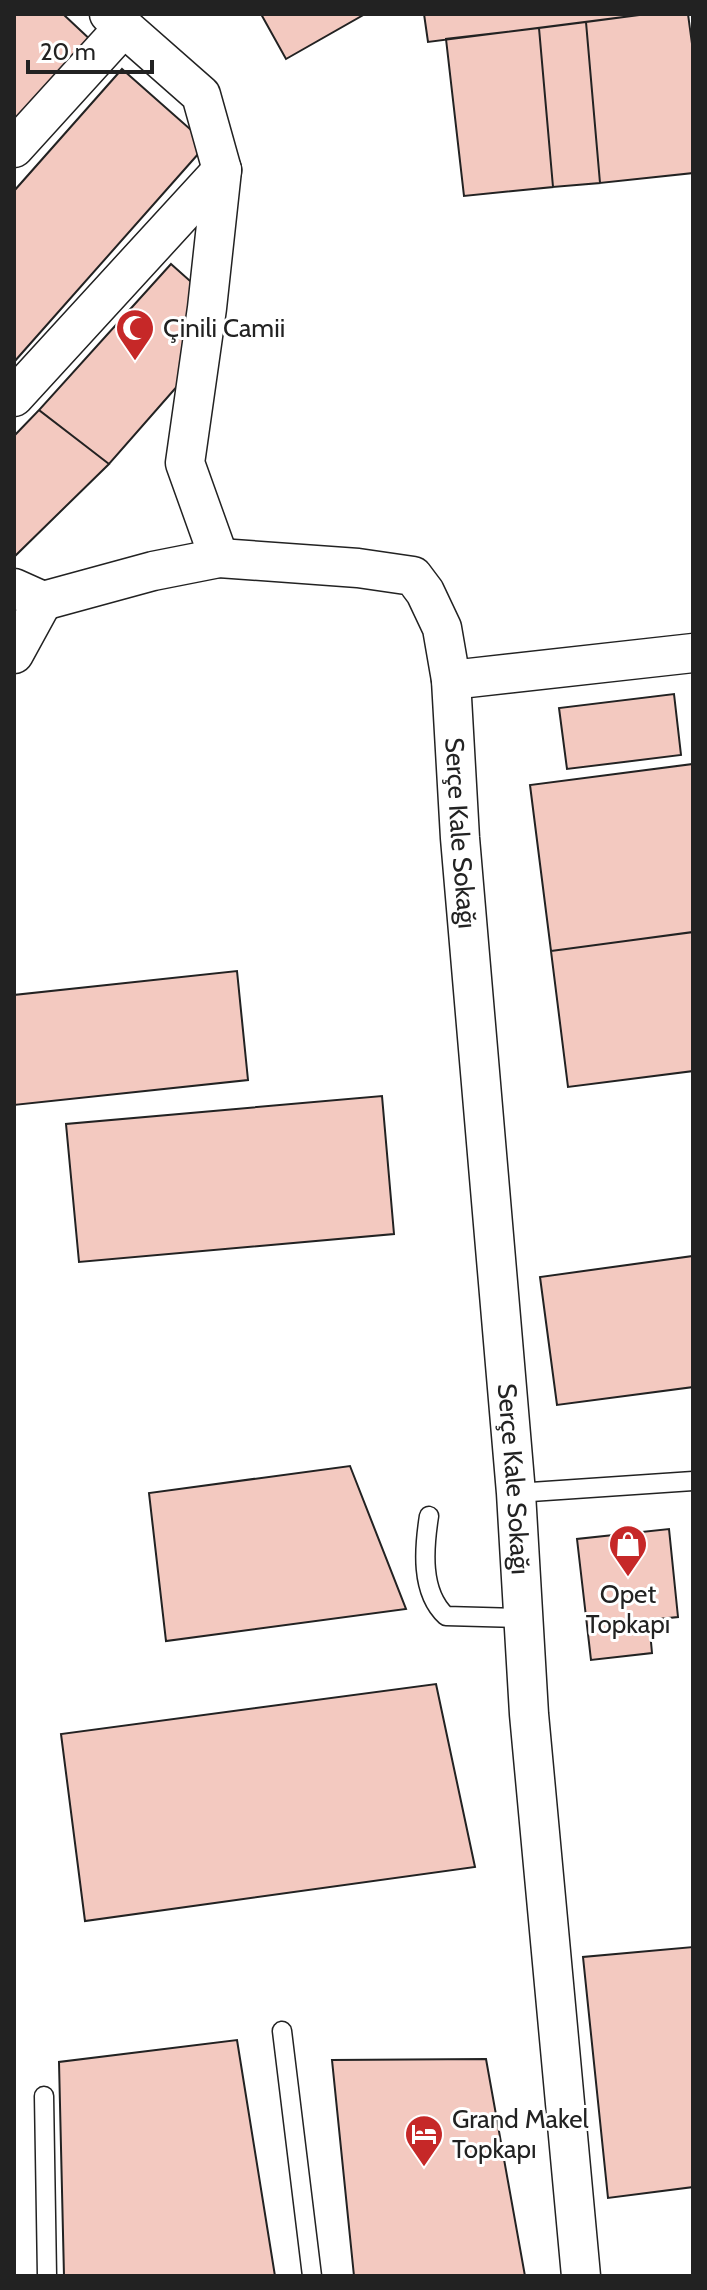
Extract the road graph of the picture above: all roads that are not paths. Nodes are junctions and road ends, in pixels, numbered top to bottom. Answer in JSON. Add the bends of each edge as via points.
{"nodes":[{"id":1,"x":116,"y":21,"type":"edge"},
{"id":2,"x":14,"y":148,"type":"edge"},
{"id":3,"x":222,"y":170,"type":"junction"},
{"id":4,"x":14,"y":397,"type":"edge"},
{"id":5,"x":219,"y":558,"type":"junction"},
{"id":6,"x":29,"y":594,"type":"edge"},
{"id":7,"x":693,"y":653,"type":"edge"},
{"id":8,"x":14,"y":654,"type":"edge"},
{"id":9,"x":451,"y":680,"type":"junction"},
{"id":10,"x":693,"y":1481,"type":"edge"},
{"id":11,"x":516,"y":1493,"type":"junction"},
{"id":12,"x":429,"y":1516,"type":"dead end"},
{"id":13,"x":523,"y":1618,"type":"junction"},
{"id":14,"x":282,"y":2031,"type":"dead end"},
{"id":15,"x":44,"y":2096,"type":"dead end"},
{"id":16,"x":47,"y":2276,"type":"edge"},
{"id":17,"x":312,"y":2276,"type":"edge"},
{"id":18,"x":581,"y":2276,"type":"edge"}],
"edges":[{"from":1,"to":2,"type":"street"},
{"from":1,"to":3,"type":"street","via":[[201,95]]},
{"from":3,"to":4,"type":"street"},
{"from":3,"to":5,"type":"street","via":[[185,463]]},
{"from":5,"to":6,"type":"street","name":"Serçe Kale Sokağı"},
{"from":5,"to":9,"type":"street","name":"Serçe Kale Sokağı","via":[[413,576],[442,628]]},
{"from":6,"to":8,"type":"street"},
{"from":7,"to":9,"type":"street"},
{"from":9,"to":11,"type":"street","name":"Serçe Kale Sokağı"},
{"from":10,"to":11,"type":"lane"},
{"from":11,"to":13,"type":"street","name":"Serçe Kale Sokağı"},
{"from":12,"to":13,"type":"lane","via":[[425,1567],[435,1606],[446,1616]]},
{"from":13,"to":18,"type":"street","name":"Serçe Kale Sokağı"},
{"from":14,"to":17,"type":"lane"},
{"from":15,"to":16,"type":"lane"}]}
